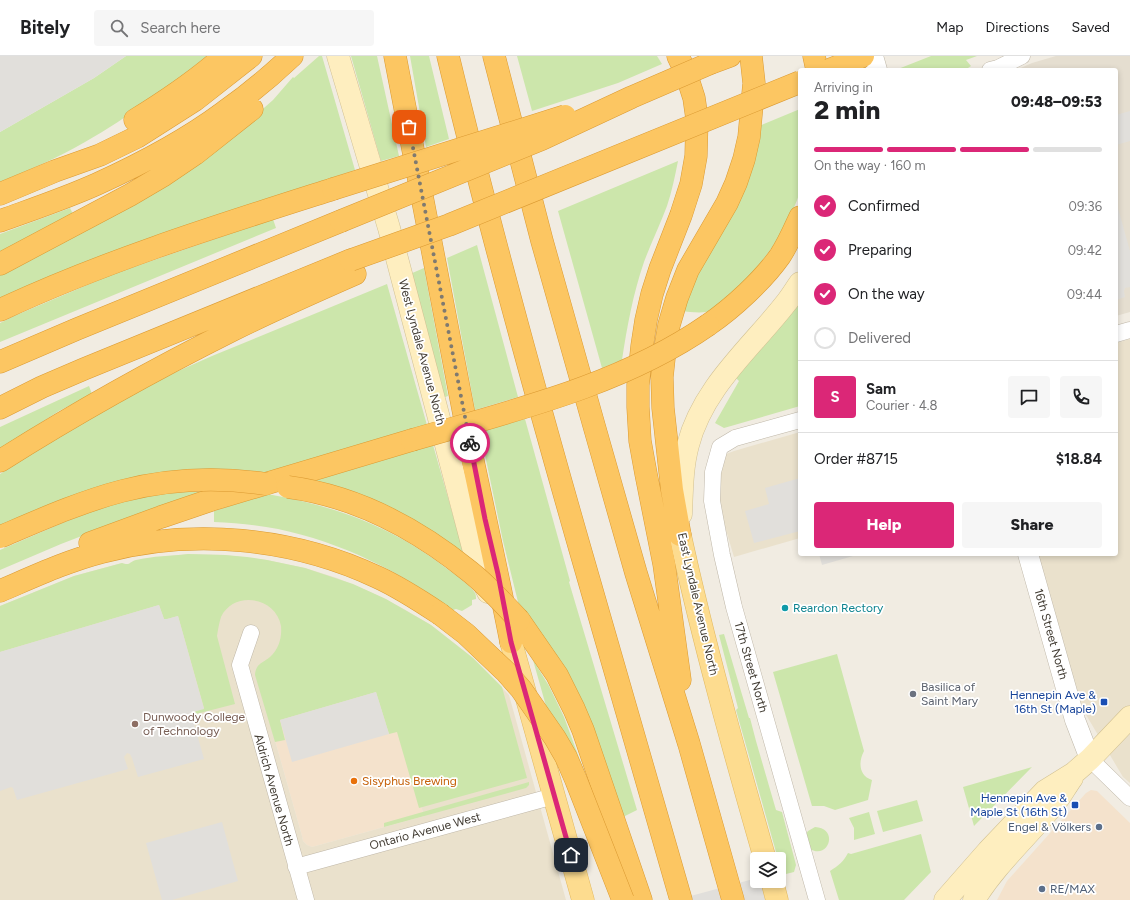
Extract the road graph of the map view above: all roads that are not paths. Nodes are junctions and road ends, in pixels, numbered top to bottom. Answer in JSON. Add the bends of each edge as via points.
{"nodes":[{"id":1,"x":224,"y":56,"type":"edge"},
{"id":2,"x":252,"y":56,"type":"edge"},
{"id":3,"x":292,"y":56,"type":"edge"},
{"id":4,"x":338,"y":56,"type":"edge"},
{"id":5,"x":395,"y":56,"type":"edge"},
{"id":6,"x":448,"y":56,"type":"edge"},
{"id":7,"x":494,"y":56,"type":"edge"},
{"id":8,"x":678,"y":56,"type":"edge"},
{"id":9,"x":742,"y":56,"type":"edge"},
{"id":10,"x":750,"y":56,"type":"edge"},
{"id":11,"x":814,"y":56,"type":"edge"},
{"id":12,"x":849,"y":56,"type":"edge"},
{"id":13,"x":863,"y":56,"type":"edge"},
{"id":14,"x":873,"y":56,"type":"edge"},
{"id":15,"x":1022,"y":56,"type":"edge"},
{"id":16,"x":722,"y":58,"type":"edge"},
{"id":17,"x":817,"y":68,"type":"edge"},
{"id":18,"x":834,"y":68,"type":"edge"},
{"id":19,"x":851,"y":68,"type":"edge"},
{"id":20,"x":876,"y":68,"type":"edge"},
{"id":21,"x":997,"y":68,"type":"edge"},
{"id":22,"x":274,"y":73,"type":"junction"},
{"id":23,"x":754,"y":83,"type":"junction"},
{"id":24,"x":798,"y":83,"type":"edge"},
{"id":25,"x":632,"y":97,"type":"junction"},
{"id":26,"x":55,"y":171,"type":"junction"},
{"id":27,"x":0,"y":194,"type":"edge"},
{"id":28,"x":0,"y":221,"type":"edge"},
{"id":29,"x":798,"y":222,"type":"edge"},
{"id":30,"x":0,"y":264,"type":"edge"},
{"id":31,"x":353,"y":267,"type":"junction"},
{"id":32,"x":798,"y":287,"type":"edge"},
{"id":33,"x":793,"y":296,"type":"edge"},
{"id":34,"x":0,"y":310,"type":"edge"},
{"id":35,"x":1130,"y":330,"type":"edge"},
{"id":36,"x":1118,"y":333,"type":"edge"},
{"id":37,"x":0,"y":362,"type":"edge"},
{"id":38,"x":0,"y":408,"type":"edge"},
{"id":39,"x":798,"y":421,"type":"edge"},
{"id":40,"x":0,"y":461,"type":"edge"},
{"id":41,"x":680,"y":535,"type":"junction"},
{"id":42,"x":0,"y":537,"type":"edge"},
{"id":43,"x":122,"y":539,"type":"junction"},
{"id":44,"x":1029,"y":556,"type":"edge"},
{"id":45,"x":0,"y":579,"type":"edge"},
{"id":46,"x":0,"y":591,"type":"edge"},
{"id":47,"x":251,"y":633,"type":"dead end"},
{"id":48,"x":511,"y":642,"type":"junction"},
{"id":49,"x":1130,"y":717,"type":"edge"},
{"id":50,"x":689,"y":744,"type":"junction"},
{"id":51,"x":1090,"y":759,"type":"junction"},
{"id":52,"x":1074,"y":773,"type":"junction"},
{"id":53,"x":554,"y":796,"type":"junction"},
{"id":54,"x":1130,"y":798,"type":"edge"},
{"id":55,"x":763,"y":852,"type":"edge"},
{"id":56,"x":296,"y":867,"type":"junction"},
{"id":57,"x":774,"y":888,"type":"edge"},
{"id":58,"x":306,"y":900,"type":"edge"},
{"id":59,"x":583,"y":900,"type":"edge"},
{"id":60,"x":623,"y":900,"type":"edge"},
{"id":61,"x":641,"y":900,"type":"edge"},
{"id":62,"x":681,"y":900,"type":"edge"},
{"id":63,"x":733,"y":900,"type":"edge"},
{"id":64,"x":777,"y":900,"type":"edge"},
{"id":65,"x":818,"y":900,"type":"edge"},
{"id":66,"x":945,"y":900,"type":"edge"},
{"id":67,"x":974,"y":900,"type":"edge"}],
"edges":[{"from":1,"to":26,"type":"highway","via":[[156,107]]},
{"from":2,"to":26,"type":"highway","via":[[195,100],[136,137],[100,155]]},
{"from":3,"to":22,"type":"highway"},
{"from":4,"to":48,"type":"main road","name":"West Lyndale Avenue North","via":[[389,228],[481,578]]},
{"from":5,"to":48,"type":"highway"},
{"from":6,"to":62,"type":"highway","via":[[532,378]]},
{"from":7,"to":50,"type":"highway","via":[[542,241],[595,428]]},
{"from":8,"to":50,"type":"highway","via":[[694,98],[697,119],[696,156],[689,190],[650,300],[642,346],[638,407],[641,448],[664,564]]},
{"from":9,"to":23,"type":"highway"},
{"from":10,"to":23,"type":"highway"},
{"from":11,"to":17,"type":"highway"},
{"from":12,"to":19,"type":"main road"},
{"from":13,"to":18,"type":"highway","bridge":true},
{"from":14,"to":20,"type":"street"},
{"from":15,"to":21,"type":"street"},
{"from":16,"to":25,"type":"highway","bridge":true},
{"from":22,"to":28,"type":"highway","via":[[224,112],[148,159],[59,200]]},
{"from":22,"to":30,"type":"highway","via":[[252,108],[195,154],[130,195]]},
{"from":23,"to":41,"type":"highway","via":[[748,137],[740,171],[727,203],[688,270],[669,325],[665,349],[662,377],[663,408]]},
{"from":24,"to":31,"type":"highway","bridge":true,"via":[[448,225]]},
{"from":25,"to":34,"type":"highway","bridge":true,"via":[[537,124],[140,252],[55,285]]},
{"from":25,"to":37,"type":"highway","bridge":true,"via":[[542,139]]},
{"from":26,"to":27,"type":"highway"},
{"from":29,"to":43,"type":"highway","bridge":true,"via":[[780,256],[732,306],[720,317],[658,356],[604,380],[556,397],[210,500]]},
{"from":31,"to":38,"type":"highway","via":[[84,369]]},
{"from":31,"to":40,"type":"highway","via":[[136,380]]},
{"from":32,"to":33,"type":"main road","name":"East Lyndale Avenue North"},
{"from":33,"to":41,"type":"main road","name":"East Lyndale Avenue North","via":[[717,385],[694,424],[684,465]]},
{"from":35,"to":36,"type":"street"},
{"from":39,"to":65,"type":"street","name":"17th Street North","via":[[735,438],[720,447],[713,472],[712,501],[734,608]]},
{"from":41,"to":55,"type":"main road","name":"East Lyndale Avenue North","via":[[729,733]]},
{"from":42,"to":61,"type":"highway","bridge":true,"via":[[86,502],[123,491],[182,481],[224,480],[245,481],[321,494],[383,515],[422,537],[470,571],[519,620],[557,675],[583,730]]},
{"from":43,"to":45,"type":"highway","via":[[79,547]]},
{"from":43,"to":46,"type":"highway"},
{"from":43,"to":60,"type":"highway","bridge":true,"via":[[158,541],[198,538],[292,548],[336,560],[376,576],[440,614],[466,634],[506,672],[555,738],[576,780]]},
{"from":44,"to":51,"type":"street","name":"16th Street North","via":[[1075,720]]},
{"from":47,"to":56,"type":"street","name":"Aldrich Avenue North","via":[[240,665]]},
{"from":48,"to":53,"type":"main road","name":"West Lyndale Avenue North"},
{"from":49,"to":51,"type":"main road"},
{"from":50,"to":63,"type":"highway"},
{"from":51,"to":52,"type":"main road"},
{"from":51,"to":54,"type":"street"},
{"from":52,"to":66,"type":"main road","via":[[1045,791]]},
{"from":52,"to":67,"type":"main road","via":[[1055,802],[1010,852]]},
{"from":53,"to":56,"type":"street","name":"Ontario Avenue West"},
{"from":53,"to":59,"type":"main road","name":"West Lyndale Avenue North"},
{"from":56,"to":58,"type":"street","name":"Aldrich Avenue North"},
{"from":57,"to":64,"type":"main road"}]}
